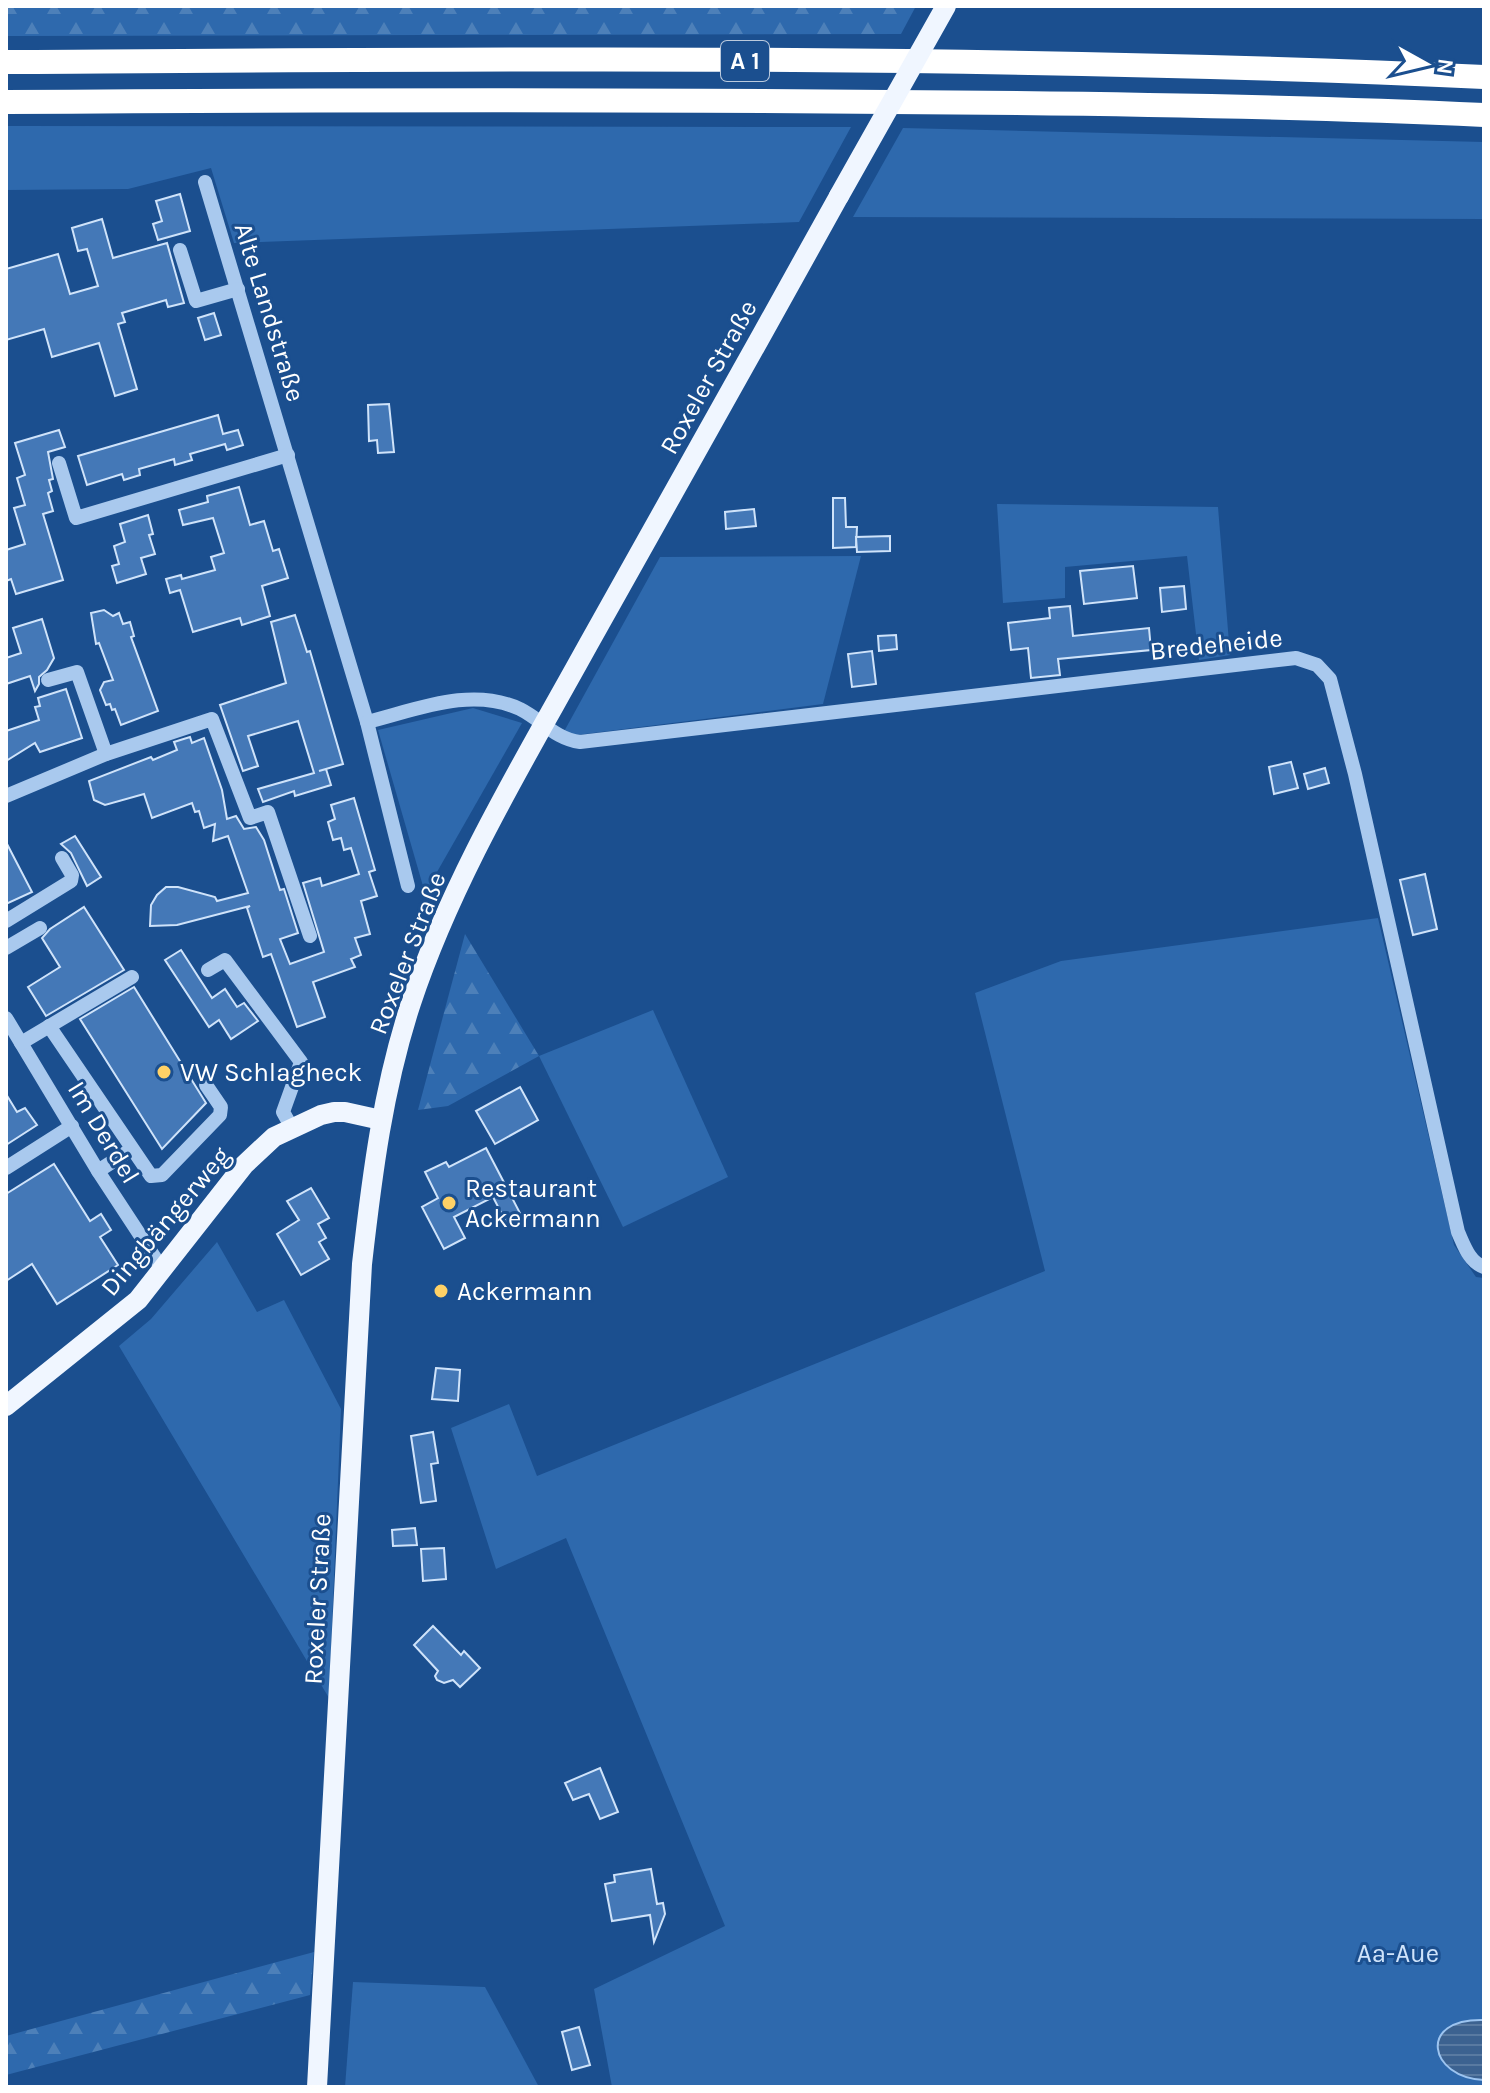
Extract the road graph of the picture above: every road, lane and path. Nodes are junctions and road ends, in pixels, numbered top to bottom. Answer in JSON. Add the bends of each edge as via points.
{"nodes":[{"id":1,"x":946,"y":6,"type":"edge"},
{"id":2,"x":6,"y":62,"type":"edge"},
{"id":3,"x":1484,"y":77,"type":"edge"},
{"id":4,"x":6,"y":102,"type":"edge"},
{"id":5,"x":1484,"y":115,"type":"edge"},
{"id":6,"x":205,"y":182,"type":"dead end"},
{"id":7,"x":180,"y":250,"type":"dead end"},
{"id":8,"x":238,"y":289,"type":"junction"},
{"id":9,"x":288,"y":455,"type":"junction"},
{"id":10,"x":59,"y":463,"type":"dead end"},
{"id":11,"x":48,"y":680,"type":"dead end"},
{"id":12,"x":367,"y":722,"type":"junction"},
{"id":13,"x":544,"y":725,"type":"junction"},
{"id":14,"x":106,"y":754,"type":"junction"},
{"id":15,"x":6,"y":796,"type":"edge"},
{"id":16,"x":62,"y":858,"type":"dead end"},
{"id":17,"x":408,"y":886,"type":"dead end"},
{"id":18,"x":6,"y":921,"type":"edge"},
{"id":19,"x":40,"y":928,"type":"dead end"},
{"id":20,"x":310,"y":936,"type":"dead end"},
{"id":21,"x":6,"y":948,"type":"edge"},
{"id":22,"x":208,"y":970,"type":"dead end"},
{"id":23,"x":132,"y":977,"type":"dead end"},
{"id":24,"x":6,"y":1018,"type":"edge"},
{"id":25,"x":49,"y":1026,"type":"junction"},
{"id":26,"x":21,"y":1043,"type":"junction"},
{"id":27,"x":206,"y":1085,"type":"dead end"},
{"id":28,"x":381,"y":1120,"type":"junction"},
{"id":29,"x":72,"y":1126,"type":"junction"},
{"id":30,"x":292,"y":1128,"type":"junction"},
{"id":31,"x":132,"y":1149,"type":"junction"},
{"id":32,"x":6,"y":1168,"type":"edge"},
{"id":33,"x":98,"y":1171,"type":"junction"},
{"id":34,"x":1484,"y":1267,"type":"edge"},
{"id":35,"x":163,"y":1270,"type":"junction"},
{"id":36,"x":6,"y":1406,"type":"edge"},
{"id":37,"x":317,"y":2087,"type":"edge"}],
"edges":[{"from":1,"to":13,"type":"main road","name":"Roxeler Straße","bridge":true},
{"from":2,"to":3,"type":"highway","number":"A 1","via":[[1012,63]]},
{"from":4,"to":5,"type":"highway","number":"A 1","via":[[567,98]]},
{"from":6,"to":8,"type":"street","name":"Alte Landstraße"},
{"from":7,"to":8,"type":"street","via":[[196,301]]},
{"from":8,"to":9,"type":"street","name":"Alte Landstraße"},
{"from":9,"to":10,"type":"street","via":[[76,518]]},
{"from":9,"to":12,"type":"street","name":"Alte Landstraße"},
{"from":11,"to":14,"type":"street","via":[[77,672]]},
{"from":12,"to":13,"type":"street","via":[[480,698],[518,708]]},
{"from":12,"to":17,"type":"street","name":"Alte Landstraße"},
{"from":13,"to":28,"type":"main road","name":"Roxeler Straße","via":[[435,938],[411,1003]]},
{"from":13,"to":34,"type":"street","name":"Bredeheide","via":[[566,740],[580,742],[1296,658],[1317,665],[1330,679],[1355,774],[1458,1232],[1468,1254]]},
{"from":14,"to":15,"type":"street"},
{"from":14,"to":20,"type":"street","via":[[212,719],[250,818],[268,812]]},
{"from":16,"to":18,"type":"street","via":[[71,881]]},
{"from":19,"to":21,"type":"street"},
{"from":22,"to":30,"type":"street","via":[[225,960],[301,1062],[283,1112]]},
{"from":23,"to":25,"type":"street"},
{"from":24,"to":26,"type":"street","name":"Im Derdel"},
{"from":25,"to":26,"type":"street"},
{"from":25,"to":31,"type":"street"},
{"from":26,"to":29,"type":"street","name":"Im Derdel"},
{"from":27,"to":31,"type":"street","via":[[221,1107],[220,1115],[162,1175],[151,1176]]},
{"from":28,"to":30,"type":"main road","name":"Dingbängerweg","via":[[334,1112]]},
{"from":28,"to":37,"type":"main road","name":"Roxeler Straße","via":[[355,1354]]},
{"from":29,"to":32,"type":"street"},
{"from":29,"to":33,"type":"street","name":"Im Derdel"},
{"from":30,"to":35,"type":"main road","name":"Dingbängerweg","via":[[244,1165]]},
{"from":31,"to":33,"type":"street"},
{"from":33,"to":35,"type":"street","name":"Im Derdel"},
{"from":35,"to":36,"type":"main road","name":"Dingbängerweg","via":[[128,1309]]}]}
